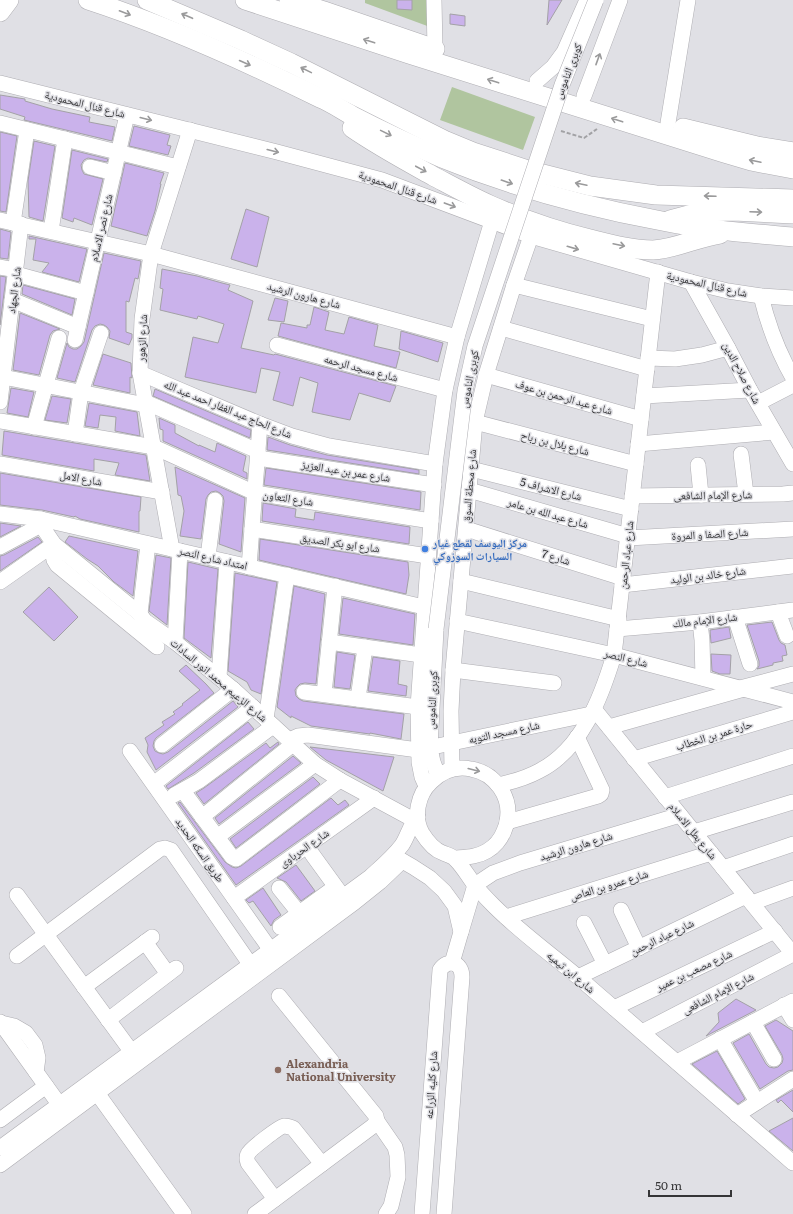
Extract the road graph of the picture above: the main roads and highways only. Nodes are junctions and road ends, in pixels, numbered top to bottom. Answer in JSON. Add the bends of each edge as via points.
{"nodes":[{"id":1,"x":9,"y":0,"type":"edge"},
{"id":2,"x":88,"y":0,"type":"edge"},
{"id":3,"x":148,"y":0,"type":"edge"},
{"id":4,"x":245,"y":0,"type":"edge"},
{"id":5,"x":289,"y":0,"type":"edge"},
{"id":6,"x":324,"y":5,"type":"edge"},
{"id":7,"x":0,"y":12,"type":"edge"},
{"id":8,"x":269,"y":73,"type":"junction"},
{"id":9,"x":697,"y":138,"type":"junction"},
{"id":10,"x":793,"y":152,"type":"edge"},
{"id":11,"x":793,"y":169,"type":"edge"},
{"id":12,"x":793,"y":199,"type":"edge"},
{"id":13,"x":786,"y":214,"type":"edge"},
{"id":14,"x":663,"y":222,"type":"junction"},
{"id":15,"x":732,"y":232,"type":"junction"},
{"id":16,"x":793,"y":237,"type":"edge"}],
"edges":[{"from":1,"to":7,"type":"main road"},
{"from":2,"to":8,"type":"main road","one_way":true,"via":[[160,26]]},
{"from":12,"to":3,"type":"main road","one_way":true,"via":[[656,195],[590,186],[531,171],[444,140],[242,40]]},
{"from":9,"to":4,"type":"main road","one_way":true,"via":[[409,54]]},
{"from":5,"to":6,"type":"main road"},
{"from":6,"to":9,"type":"main road","via":[[435,49],[668,123]]},
{"from":8,"to":14,"type":"main road","one_way":true,"via":[[400,139],[478,172],[590,206]]},
{"from":8,"to":15,"type":"main road","one_way":true,"via":[[409,163],[491,205],[548,227],[630,248],[654,250]]},
{"from":9,"to":10,"type":"main road"},
{"from":11,"to":9,"type":"main road","one_way":true,"via":[[751,161]]},
{"from":14,"to":13,"type":"main road","one_way":true,"via":[[700,212]]},
{"from":14,"to":15,"type":"main road"},
{"from":15,"to":16,"type":"main road"}]}
